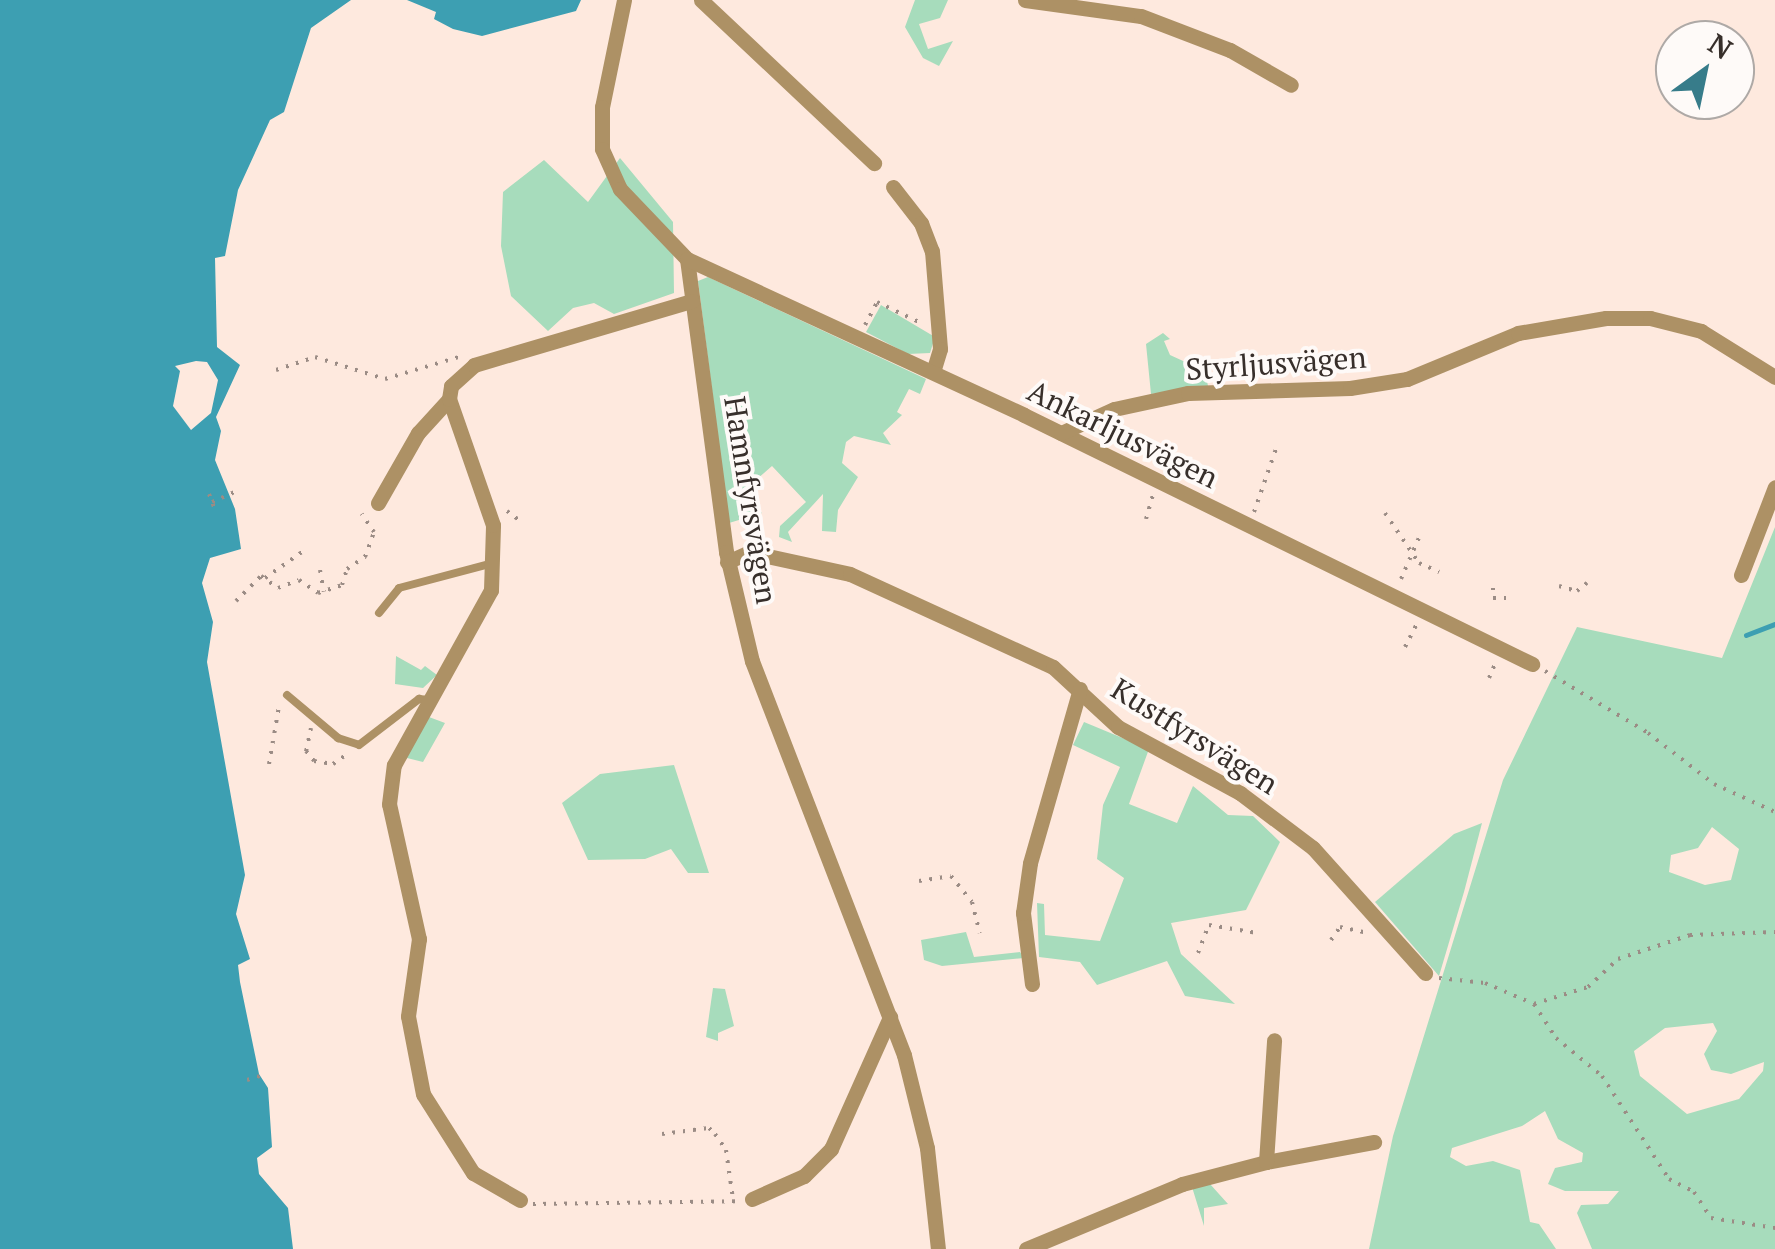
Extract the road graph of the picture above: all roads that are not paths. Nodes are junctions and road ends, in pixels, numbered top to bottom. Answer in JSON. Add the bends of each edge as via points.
{"nodes":[{"id":1,"x":624,"y":0,"type":"edge"},
{"id":2,"x":701,"y":0,"type":"edge"},
{"id":3,"x":1025,"y":0,"type":"edge"},
{"id":4,"x":1291,"y":85,"type":"dead end"},
{"id":5,"x":874,"y":163,"type":"dead end"},
{"id":6,"x":893,"y":187,"type":"dead end"},
{"id":7,"x":687,"y":259,"type":"junction"},
{"id":8,"x":692,"y":301,"type":"junction"},
{"id":9,"x":933,"y":372,"type":"junction"},
{"id":10,"x":1775,"y":377,"type":"edge"},
{"id":11,"x":449,"y":399,"type":"junction"},
{"id":12,"x":1061,"y":433,"type":"junction"},
{"id":13,"x":1775,"y":487,"type":"edge"},
{"id":14,"x":378,"y":503,"type":"dead end"},
{"id":15,"x":494,"y":562,"type":"junction"},
{"id":16,"x":728,"y":562,"type":"junction"},
{"id":17,"x":1741,"y":575,"type":"dead end"},
{"id":18,"x":379,"y":613,"type":"dead end"},
{"id":19,"x":1532,"y":664,"type":"road end"},
{"id":20,"x":1080,"y":689,"type":"junction"},
{"id":21,"x":287,"y":695,"type":"road end"},
{"id":22,"x":429,"y":700,"type":"junction"},
{"id":23,"x":1425,"y":972,"type":"road end"},
{"id":24,"x":1032,"y":984,"type":"dead end"},
{"id":25,"x":890,"y":1017,"type":"junction"},
{"id":26,"x":1274,"y":1040,"type":"dead end"},
{"id":27,"x":1374,"y":1142,"type":"dead end"},
{"id":28,"x":1266,"y":1162,"type":"junction"},
{"id":29,"x":752,"y":1199,"type":"road end"},
{"id":30,"x":520,"y":1200,"type":"road end"},
{"id":31,"x":938,"y":1249,"type":"edge"},
{"id":32,"x":1026,"y":1249,"type":"edge"}],
"edges":[{"from":1,"to":7,"type":"street","via":[[602,107],[602,149],[620,189]]},
{"from":2,"to":5,"type":"street"},
{"from":3,"to":4,"type":"street","via":[[1141,16],[1230,50]]},
{"from":6,"to":9,"type":"street","via":[[921,223],[932,251],[940,348]]},
{"from":7,"to":8,"type":"street","name":"Hamnfyrsvägen"},
{"from":7,"to":9,"type":"street","name":"Ankarljusvägen"},
{"from":8,"to":11,"type":"street","via":[[474,365],[457,374]]},
{"from":8,"to":16,"type":"street","name":"Hamnfyrsvägen"},
{"from":9,"to":12,"type":"street","name":"Ankarljusvägen"},
{"from":10,"to":12,"type":"street","name":"Styrljusvägen","via":[[1701,331],[1650,318],[1606,318],[1518,333],[1407,379],[1350,388],[1188,393],[1114,409]]},
{"from":11,"to":14,"type":"street","via":[[418,433]]},
{"from":11,"to":15,"type":"street","via":[[489,506]]},
{"from":12,"to":19,"type":"street","name":"Ankarljusvägen"},
{"from":13,"to":17,"type":"street"},
{"from":15,"to":18,"type":"lane","via":[[398,588]]},
{"from":15,"to":22,"type":"street","via":[[488,597]]},
{"from":16,"to":20,"type":"street","name":"Kustfyrsvägen","via":[[749,552],[850,574],[1053,667]]},
{"from":16,"to":25,"type":"street","name":"Hamnfyrsvägen","via":[[764,696]]},
{"from":20,"to":23,"type":"street","name":"Kustfyrsvägen","via":[[1118,727],[1240,793],[1313,848]]},
{"from":20,"to":24,"type":"street","via":[[1030,863],[1022,913]]},
{"from":21,"to":22,"type":"lane","via":[[357,744],[418,700]]},
{"from":22,"to":30,"type":"street","via":[[394,765],[388,791],[419,939],[408,1008],[414,1062],[423,1094],[464,1161],[483,1182]]},
{"from":25,"to":29,"type":"street","via":[[832,1149],[804,1176]]},
{"from":25,"to":31,"type":"street","name":"Hamnfyrsvägen","via":[[927,1148]]},
{"from":26,"to":28,"type":"street"},
{"from":27,"to":28,"type":"street"},
{"from":28,"to":32,"type":"street","via":[[1182,1184]]}]}
